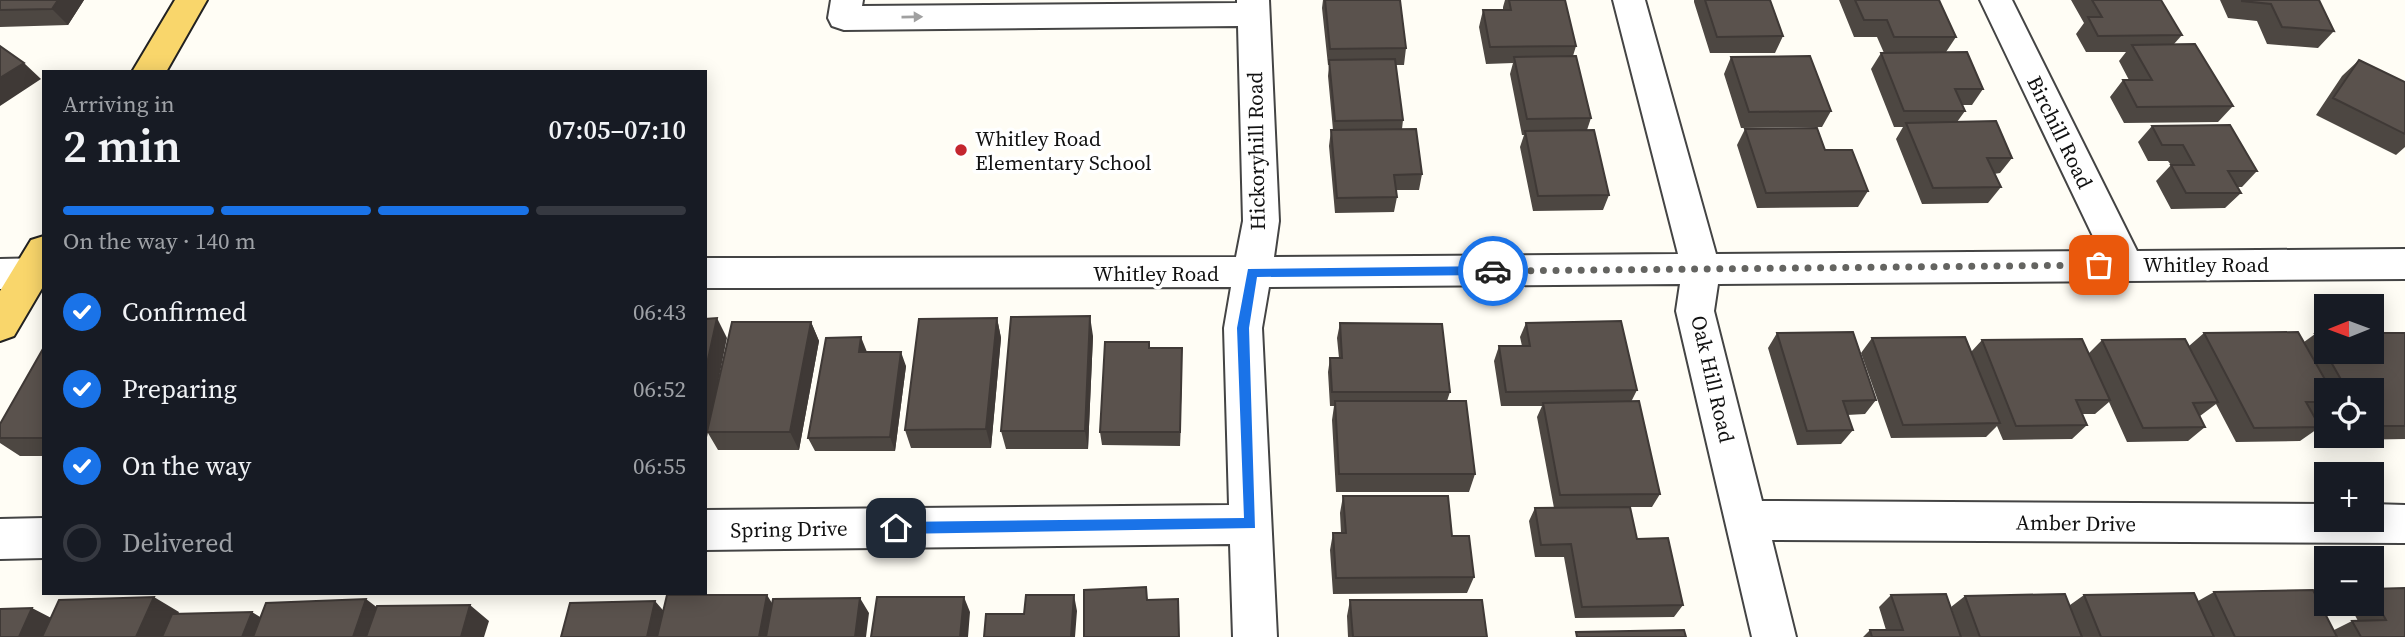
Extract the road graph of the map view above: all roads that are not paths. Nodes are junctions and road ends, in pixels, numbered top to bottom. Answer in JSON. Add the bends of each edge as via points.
{"nodes":[{"id":1,"x":191,"y":0,"type":"edge"},
{"id":2,"x":847,"y":0,"type":"edge"},
{"id":3,"x":1629,"y":0,"type":"edge"},
{"id":4,"x":1996,"y":0,"type":"edge"},
{"id":5,"x":1098,"y":7,"type":"edge"},
{"id":6,"x":1253,"y":7,"type":"edge"},
{"id":7,"x":150,"y":70,"type":"edge"},
{"id":8,"x":2125,"y":264,"type":"junction"},
{"id":9,"x":2405,"y":264,"type":"edge"},
{"id":10,"x":29,"y":268,"type":"edge"},
{"id":11,"x":1701,"y":269,"type":"junction"},
{"id":12,"x":1252,"y":272,"type":"junction"},
{"id":13,"x":707,"y":273,"type":"edge"},
{"id":14,"x":0,"y":325,"type":"edge"},
{"id":15,"x":1746,"y":520,"type":"junction"},
{"id":16,"x":1251,"y":524,"type":"junction"},
{"id":17,"x":2405,"y":524,"type":"edge"},
{"id":18,"x":707,"y":530,"type":"edge"},
{"id":19,"x":0,"y":538,"type":"edge"},
{"id":20,"x":42,"y":538,"type":"edge"},
{"id":21,"x":1255,"y":637,"type":"edge"},
{"id":22,"x":1774,"y":637,"type":"edge"}],
"edges":[{"from":1,"to":7,"type":"main road"},
{"from":2,"to":5,"type":"street","one_way":true,"via":[[844,18]]},
{"from":3,"to":11,"type":"street","name":"Oak Hill Road"},
{"from":4,"to":8,"type":"street","name":"Birchill Road"},
{"from":5,"to":6,"type":"street"},
{"from":6,"to":12,"type":"street","name":"Hickoryhill Road","via":[[1261,221]]},
{"from":8,"to":9,"type":"street","name":"Whitley Road"},
{"from":8,"to":11,"type":"street","name":"Whitley Road"},
{"from":10,"to":14,"type":"main road"},
{"from":11,"to":12,"type":"street","name":"Whitley Road"},
{"from":11,"to":15,"type":"street","name":"Oak Hill Road","via":[[1695,311]]},
{"from":12,"to":13,"type":"street","name":"Whitley Road"},
{"from":12,"to":16,"type":"street","name":"Hickoryhill Road","via":[[1243,328]]},
{"from":15,"to":17,"type":"street","name":"Amber Drive"},
{"from":15,"to":22,"type":"street","name":"Oak Hill Road"},
{"from":16,"to":18,"type":"street","name":"Spring Drive"},
{"from":16,"to":21,"type":"street","name":"Hickoryhill Road"},
{"from":19,"to":20,"type":"street"}]}
